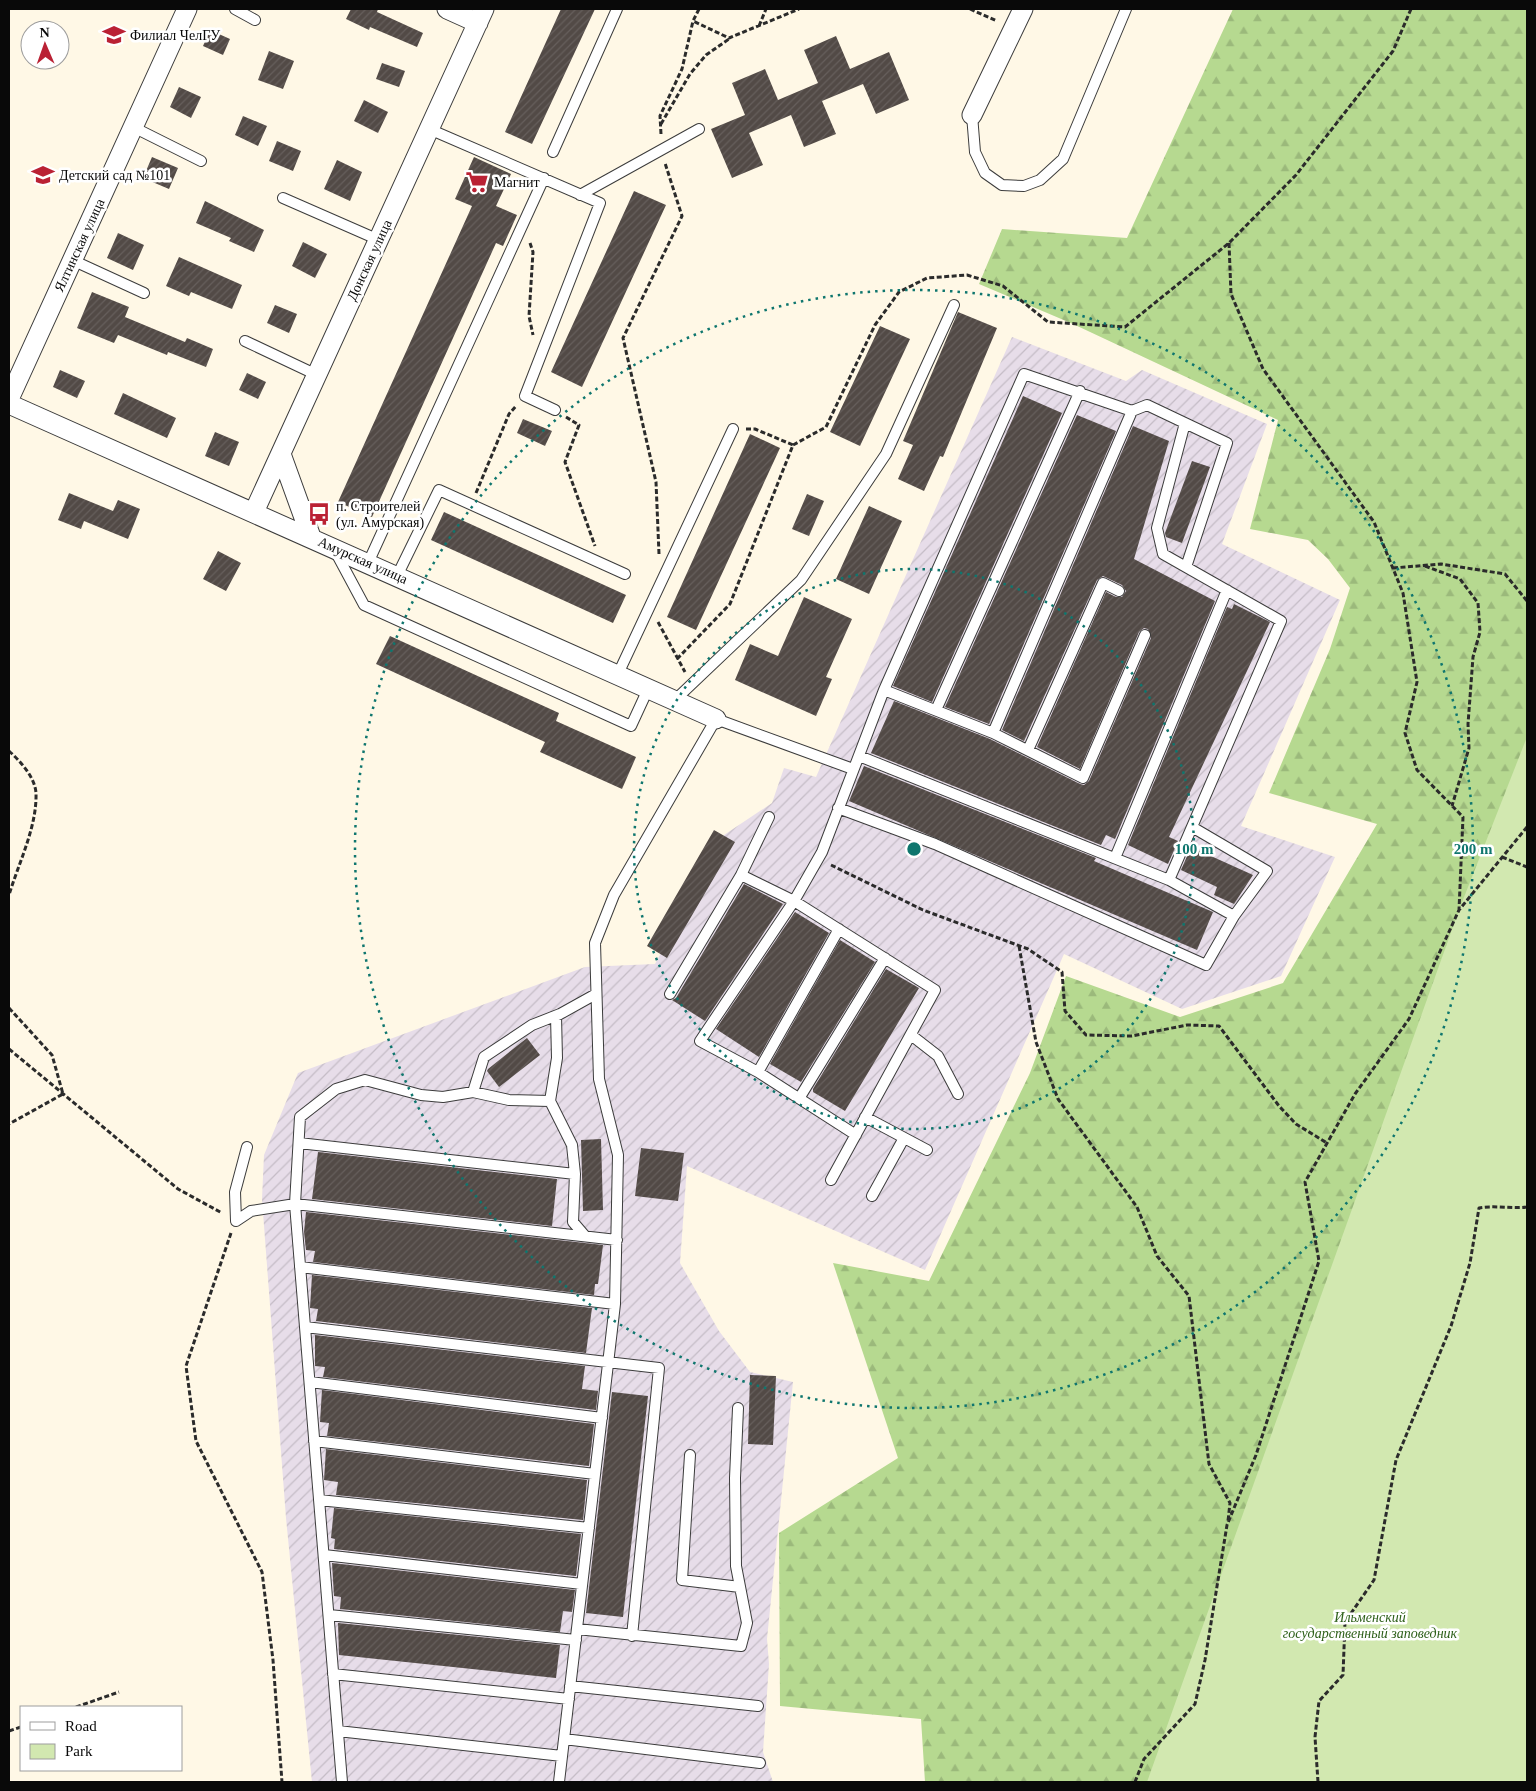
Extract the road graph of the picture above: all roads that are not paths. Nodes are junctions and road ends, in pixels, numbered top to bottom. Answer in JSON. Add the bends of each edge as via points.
{"nodes":[{"id":1,"x":187,"y":9,"type":"edge"},
{"id":2,"x":235,"y":9,"type":"edge"},
{"id":3,"x":447,"y":9,"type":"edge"},
{"id":4,"x":618,"y":9,"type":"edge"},
{"id":5,"x":1023,"y":9,"type":"edge"},
{"id":6,"x":1126,"y":9,"type":"edge"},
{"id":7,"x":481,"y":16,"type":"edge"},
{"id":8,"x":255,"y":20,"type":"dead end"},
{"id":9,"x":972,"y":115,"type":"joint"},
{"id":10,"x":133,"y":127,"type":"junction"},
{"id":11,"x":429,"y":129,"type":"junction"},
{"id":12,"x":699,"y":129,"type":"dead end"},
{"id":13,"x":553,"y":152,"type":"dead end"},
{"id":14,"x":201,"y":161,"type":"dead end"},
{"id":15,"x":544,"y":178,"type":"junction"},
{"id":16,"x":580,"y":195,"type":"junction"},
{"id":17,"x":283,"y":198,"type":"dead end"},
{"id":18,"x":379,"y":240,"type":"junction"},
{"id":19,"x":72,"y":260,"type":"junction"},
{"id":20,"x":144,"y":293,"type":"dead end"},
{"id":21,"x":954,"y":305,"type":"dead end"},
{"id":22,"x":244,"y":341,"type":"dead end"},
{"id":23,"x":317,"y":375,"type":"junction"},
{"id":24,"x":1080,"y":391,"type":"junction"},
{"id":25,"x":9,"y":399,"type":"edge"},
{"id":26,"x":9,"y":404,"type":"edge"},
{"id":27,"x":555,"y":410,"type":"road end"},
{"id":28,"x":1132,"y":411,"type":"junction"},
{"id":29,"x":1185,"y":423,"type":"junction"},
{"id":30,"x":733,"y":429,"type":"road end"},
{"id":31,"x":281,"y":454,"type":"junction"},
{"id":32,"x":254,"y":512,"type":"junction"},
{"id":33,"x":311,"y":537,"type":"junction"},
{"id":34,"x":333,"y":547,"type":"junction"},
{"id":35,"x":368,"y":562,"type":"junction"},
{"id":36,"x":1186,"y":567,"type":"junction"},
{"id":37,"x":625,"y":574,"type":"dead end"},
{"id":38,"x":397,"y":576,"type":"junction"},
{"id":39,"x":1227,"y":590,"type":"junction"},
{"id":40,"x":1120,"y":591,"type":"dead end"},
{"id":41,"x":1145,"y":635,"type":"dead end"},
{"id":42,"x":618,"y":674,"type":"junction"},
{"id":43,"x":648,"y":687,"type":"junction"},
{"id":44,"x":884,"y":690,"type":"junction"},
{"id":45,"x":676,"y":699,"type":"junction"},
{"id":46,"x":936,"y":710,"type":"junction"},
{"id":47,"x":716,"y":718,"type":"junction"},
{"id":48,"x":993,"y":733,"type":"junction"},
{"id":49,"x":1028,"y":750,"type":"junction"},
{"id":50,"x":858,"y":756,"type":"junction"},
{"id":51,"x":852,"y":769,"type":"junction"},
{"id":52,"x":838,"y":808,"type":"junction"},
{"id":53,"x":769,"y":817,"type":"dead end"},
{"id":54,"x":1192,"y":827,"type":"junction"},
{"id":55,"x":1115,"y":858,"type":"junction"},
{"id":56,"x":741,"y":875,"type":"junction"},
{"id":57,"x":1169,"y":880,"type":"junction"},
{"id":58,"x":794,"y":901,"type":"junction"},
{"id":59,"x":1234,"y":916,"type":"junction"},
{"id":60,"x":839,"y":929,"type":"junction"},
{"id":61,"x":884,"y":958,"type":"junction"},
{"id":62,"x":596,"y":994,"type":"junction"},
{"id":63,"x":670,"y":994,"type":"dead end"},
{"id":64,"x":556,"y":1016,"type":"junction"},
{"id":65,"x":911,"y":1035,"type":"junction"},
{"id":66,"x":758,"y":1072,"type":"junction"},
{"id":67,"x":473,"y":1092,"type":"junction"},
{"id":68,"x":958,"y":1094,"type":"dead end"},
{"id":69,"x":800,"y":1097,"type":"junction"},
{"id":70,"x":550,"y":1101,"type":"junction"},
{"id":71,"x":865,"y":1118,"type":"junction"},
{"id":72,"x":856,"y":1135,"type":"junction"},
{"id":73,"x":904,"y":1138,"type":"junction"},
{"id":74,"x":299,"y":1142,"type":"junction"},
{"id":75,"x":247,"y":1147,"type":"dead end"},
{"id":76,"x":927,"y":1150,"type":"dead end"},
{"id":77,"x":575,"y":1174,"type":"junction"},
{"id":78,"x":831,"y":1180,"type":"dead end"},
{"id":79,"x":872,"y":1196,"type":"dead end"},
{"id":80,"x":295,"y":1204,"type":"junction"},
{"id":81,"x":585,"y":1236,"type":"junction"},
{"id":82,"x":618,"y":1240,"type":"junction"},
{"id":83,"x":300,"y":1267,"type":"junction"},
{"id":84,"x":615,"y":1304,"type":"junction"},
{"id":85,"x":305,"y":1327,"type":"junction"},
{"id":86,"x":608,"y":1362,"type":"junction"},
{"id":87,"x":310,"y":1382,"type":"junction"},
{"id":88,"x":738,"y":1408,"type":"dead end"},
{"id":89,"x":602,"y":1418,"type":"junction"},
{"id":90,"x":314,"y":1441,"type":"junction"},
{"id":91,"x":690,"y":1455,"type":"dead end"},
{"id":92,"x":595,"y":1474,"type":"junction"},
{"id":93,"x":319,"y":1500,"type":"junction"},
{"id":94,"x":589,"y":1528,"type":"junction"},
{"id":95,"x":324,"y":1555,"type":"junction"},
{"id":96,"x":582,"y":1584,"type":"junction"},
{"id":97,"x":740,"y":1587,"type":"junction"},
{"id":98,"x":329,"y":1615,"type":"junction"},
{"id":99,"x":577,"y":1628,"type":"junction"},
{"id":100,"x":632,"y":1636,"type":"junction"},
{"id":101,"x":576,"y":1640,"type":"junction"},
{"id":102,"x":333,"y":1674,"type":"junction"},
{"id":103,"x":570,"y":1686,"type":"junction"},
{"id":104,"x":569,"y":1698,"type":"junction"},
{"id":105,"x":758,"y":1706,"type":"dead end"},
{"id":106,"x":338,"y":1731,"type":"junction"},
{"id":107,"x":564,"y":1739,"type":"junction"},
{"id":108,"x":562,"y":1756,"type":"junction"},
{"id":109,"x":760,"y":1763,"type":"dead end"},
{"id":110,"x":342,"y":1782,"type":"edge"},
{"id":111,"x":559,"y":1782,"type":"edge"}],
"edges":[{"from":1,"to":10,"type":"street","name":"Ялтинская улица"},
{"from":2,"to":8,"type":"lane"},
{"from":3,"to":7,"type":"street"},
{"from":4,"to":13,"type":"lane"},
{"from":5,"to":9,"type":"street"},
{"from":6,"to":9,"type":"lane","via":[[1063,159],[1040,180],[1024,186],[1002,186],[985,173],[975,152]]},
{"from":7,"to":11,"type":"street","name":"Донская улица"},
{"from":10,"to":14,"type":"lane"},
{"from":10,"to":19,"type":"street","name":"Ялтинская улица"},
{"from":11,"to":15,"type":"lane"},
{"from":11,"to":18,"type":"street","name":"Донская улица"},
{"from":12,"to":16,"type":"lane"},
{"from":15,"to":16,"type":"lane"},
{"from":15,"to":35,"type":"lane"},
{"from":16,"to":27,"type":"lane","via":[[600,203],[525,396]]},
{"from":17,"to":18,"type":"lane"},
{"from":18,"to":23,"type":"street","name":"Донская улица"},
{"from":19,"to":20,"type":"lane"},
{"from":19,"to":25,"type":"street","name":"Ялтинская улица"},
{"from":21,"to":45,"type":"lane","via":[[886,454],[801,580]]},
{"from":22,"to":23,"type":"lane"},
{"from":23,"to":31,"type":"street","name":"Донская улица"},
{"from":24,"to":28,"type":"lane"},
{"from":24,"to":44,"type":"lane","via":[[1024,374]]},
{"from":24,"to":46,"type":"lane"},
{"from":26,"to":32,"type":"street","name":"Амурская улица"},
{"from":28,"to":29,"type":"lane","via":[[1147,405]]},
{"from":28,"to":48,"type":"lane"},
{"from":29,"to":36,"type":"lane","via":[[1157,528],[1163,554]]},
{"from":29,"to":36,"type":"lane","via":[[1227,443]]},
{"from":30,"to":42,"type":"lane"},
{"from":31,"to":32,"type":"street","name":"Донская улица"},
{"from":31,"to":33,"type":"street"},
{"from":32,"to":33,"type":"street","name":"Амурская улица"},
{"from":33,"to":34,"type":"street","name":"Амурская улица"},
{"from":34,"to":35,"type":"street","name":"Амурская улица"},
{"from":34,"to":43,"type":"lane","via":[[364,605],[631,726]]},
{"from":35,"to":38,"type":"street","name":"Амурская улица"},
{"from":36,"to":39,"type":"lane"},
{"from":37,"to":38,"type":"lane","via":[[439,490]]},
{"from":38,"to":42,"type":"street","name":"Амурская улица"},
{"from":39,"to":54,"type":"lane","via":[[1281,621]]},
{"from":39,"to":55,"type":"lane"},
{"from":40,"to":49,"type":"lane","via":[[1104,583]]},
{"from":41,"to":49,"type":"lane","via":[[1083,778]]},
{"from":42,"to":43,"type":"street","name":"Амурская улица"},
{"from":43,"to":45,"type":"street","name":"Амурская улица"},
{"from":44,"to":46,"type":"lane"},
{"from":44,"to":50,"type":"lane"},
{"from":45,"to":47,"type":"street","name":"Амурская улица"},
{"from":46,"to":48,"type":"lane"},
{"from":47,"to":51,"type":"lane"},
{"from":47,"to":62,"type":"lane","via":[[614,895],[596,943]]},
{"from":48,"to":49,"type":"lane"},
{"from":50,"to":51,"type":"lane"},
{"from":50,"to":55,"type":"lane"},
{"from":51,"to":52,"type":"lane"},
{"from":52,"to":58,"type":"lane","via":[[819,857]]},
{"from":52,"to":59,"type":"lane","via":[[935,844],[1206,966]]},
{"from":53,"to":56,"type":"lane"},
{"from":54,"to":57,"type":"lane"},
{"from":54,"to":59,"type":"lane","via":[[1268,870]]},
{"from":55,"to":57,"type":"lane"},
{"from":56,"to":58,"type":"lane"},
{"from":56,"to":63,"type":"lane"},
{"from":57,"to":59,"type":"lane"},
{"from":58,"to":60,"type":"lane"},
{"from":58,"to":66,"type":"lane","via":[[700,1041]]},
{"from":60,"to":61,"type":"lane"},
{"from":60,"to":66,"type":"lane"},
{"from":61,"to":65,"type":"lane","via":[[935,990]]},
{"from":61,"to":69,"type":"lane"},
{"from":62,"to":64,"type":"lane"},
{"from":62,"to":82,"type":"lane","via":[[599,1079],[618,1155]]},
{"from":64,"to":67,"type":"lane","via":[[532,1025],[484,1057]]},
{"from":64,"to":70,"type":"lane","via":[[557,1058]]},
{"from":65,"to":68,"type":"lane","via":[[938,1056]]},
{"from":65,"to":71,"type":"lane"},
{"from":66,"to":69,"type":"lane"},
{"from":67,"to":70,"type":"lane","via":[[509,1100]]},
{"from":67,"to":74,"type":"lane","via":[[443,1097],[421,1095],[365,1080],[336,1089],[300,1117]]},
{"from":69,"to":72,"type":"lane"},
{"from":70,"to":77,"type":"lane","via":[[572,1145]]},
{"from":71,"to":72,"type":"lane"},
{"from":71,"to":73,"type":"lane"},
{"from":72,"to":78,"type":"lane"},
{"from":73,"to":76,"type":"lane"},
{"from":73,"to":79,"type":"lane"},
{"from":74,"to":77,"type":"lane"},
{"from":74,"to":80,"type":"lane"},
{"from":75,"to":80,"type":"lane","via":[[235,1192],[236,1221],[251,1211]]},
{"from":77,"to":81,"type":"lane","via":[[573,1222]]},
{"from":80,"to":81,"type":"lane"},
{"from":80,"to":83,"type":"lane"},
{"from":81,"to":82,"type":"lane"},
{"from":82,"to":84,"type":"lane"},
{"from":83,"to":84,"type":"lane"},
{"from":83,"to":85,"type":"lane"},
{"from":84,"to":86,"type":"lane"},
{"from":85,"to":86,"type":"lane"},
{"from":85,"to":87,"type":"lane"},
{"from":86,"to":89,"type":"lane"},
{"from":86,"to":100,"type":"lane","via":[[660,1368]]},
{"from":87,"to":89,"type":"lane"},
{"from":87,"to":90,"type":"lane"},
{"from":88,"to":97,"type":"lane","via":[[735,1478],[736,1566]]},
{"from":89,"to":92,"type":"lane"},
{"from":90,"to":92,"type":"lane"},
{"from":90,"to":93,"type":"lane"},
{"from":91,"to":97,"type":"lane","via":[[682,1580]]},
{"from":92,"to":94,"type":"lane"},
{"from":93,"to":94,"type":"lane"},
{"from":93,"to":95,"type":"lane"},
{"from":94,"to":96,"type":"lane"},
{"from":95,"to":96,"type":"lane"},
{"from":95,"to":98,"type":"lane"},
{"from":96,"to":99,"type":"lane"},
{"from":97,"to":100,"type":"lane","via":[[748,1623],[741,1646]]},
{"from":98,"to":101,"type":"lane"},
{"from":98,"to":102,"type":"lane"},
{"from":99,"to":100,"type":"lane"},
{"from":99,"to":101,"type":"lane"},
{"from":101,"to":103,"type":"lane"},
{"from":102,"to":104,"type":"lane"},
{"from":102,"to":106,"type":"lane"},
{"from":103,"to":104,"type":"lane"},
{"from":103,"to":105,"type":"lane"},
{"from":104,"to":107,"type":"lane"},
{"from":106,"to":108,"type":"lane"},
{"from":106,"to":110,"type":"lane"},
{"from":107,"to":108,"type":"lane"},
{"from":107,"to":109,"type":"lane"},
{"from":108,"to":111,"type":"lane"}]}
